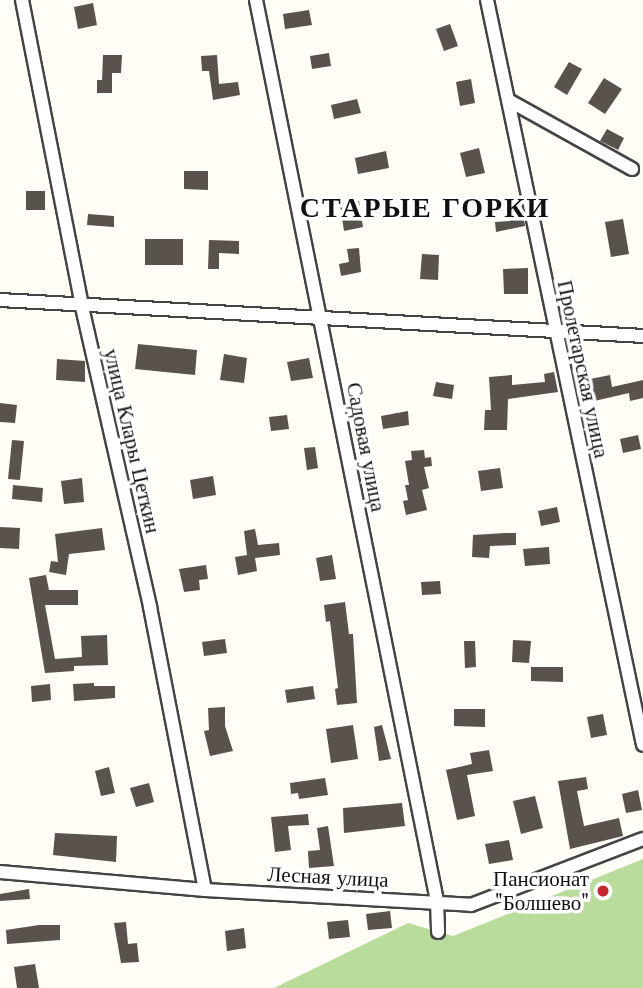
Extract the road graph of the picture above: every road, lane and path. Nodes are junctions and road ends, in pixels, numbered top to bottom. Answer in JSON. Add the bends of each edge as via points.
{"nodes":[{"id":1,"x":22,"y":0,"type":"edge"},
{"id":2,"x":256,"y":0,"type":"edge"},
{"id":3,"x":487,"y":0,"type":"edge"},
{"id":4,"x":508,"y":100,"type":"junction"},
{"id":5,"x":632,"y":169,"type":"dead end"},
{"id":6,"x":0,"y":300,"type":"edge"},
{"id":7,"x":82,"y":307,"type":"junction"},
{"id":8,"x":321,"y":319,"type":"junction"},
{"id":9,"x":555,"y":333,"type":"junction"},
{"id":10,"x":643,"y":336,"type":"edge"},
{"id":11,"x":643,"y":744,"type":"edge"},
{"id":12,"x":643,"y":839,"type":"edge"},
{"id":13,"x":0,"y":872,"type":"edge"},
{"id":14,"x":205,"y":890,"type":"junction"},
{"id":15,"x":437,"y":901,"type":"junction"},
{"id":16,"x":438,"y":932,"type":"dead end"}],
"edges":[{"from":1,"to":7,"type":"street","name":"улица Клары Цеткин"},
{"from":2,"to":8,"type":"street","name":"Садовая улица"},
{"from":3,"to":4,"type":"street","name":"Пролетарская улица"},
{"from":4,"to":5,"type":"street"},
{"from":4,"to":9,"type":"street","name":"Пролетарская улица"},
{"from":6,"to":7,"type":"street"},
{"from":7,"to":8,"type":"street"},
{"from":7,"to":14,"type":"street","name":"улица Клары Цеткин","via":[[150,607]]},
{"from":8,"to":9,"type":"street"},
{"from":8,"to":15,"type":"street","name":"Садовая улица"},
{"from":9,"to":10,"type":"street"},
{"from":9,"to":11,"type":"street","name":"Пролетарская улица"},
{"from":12,"to":15,"type":"street","name":"Лесная улица","via":[[471,905]]},
{"from":13,"to":14,"type":"street","name":"Лесная улица"},
{"from":14,"to":15,"type":"street","name":"Лесная улица"},
{"from":15,"to":16,"type":"street","name":"Садовая улица"}]}
